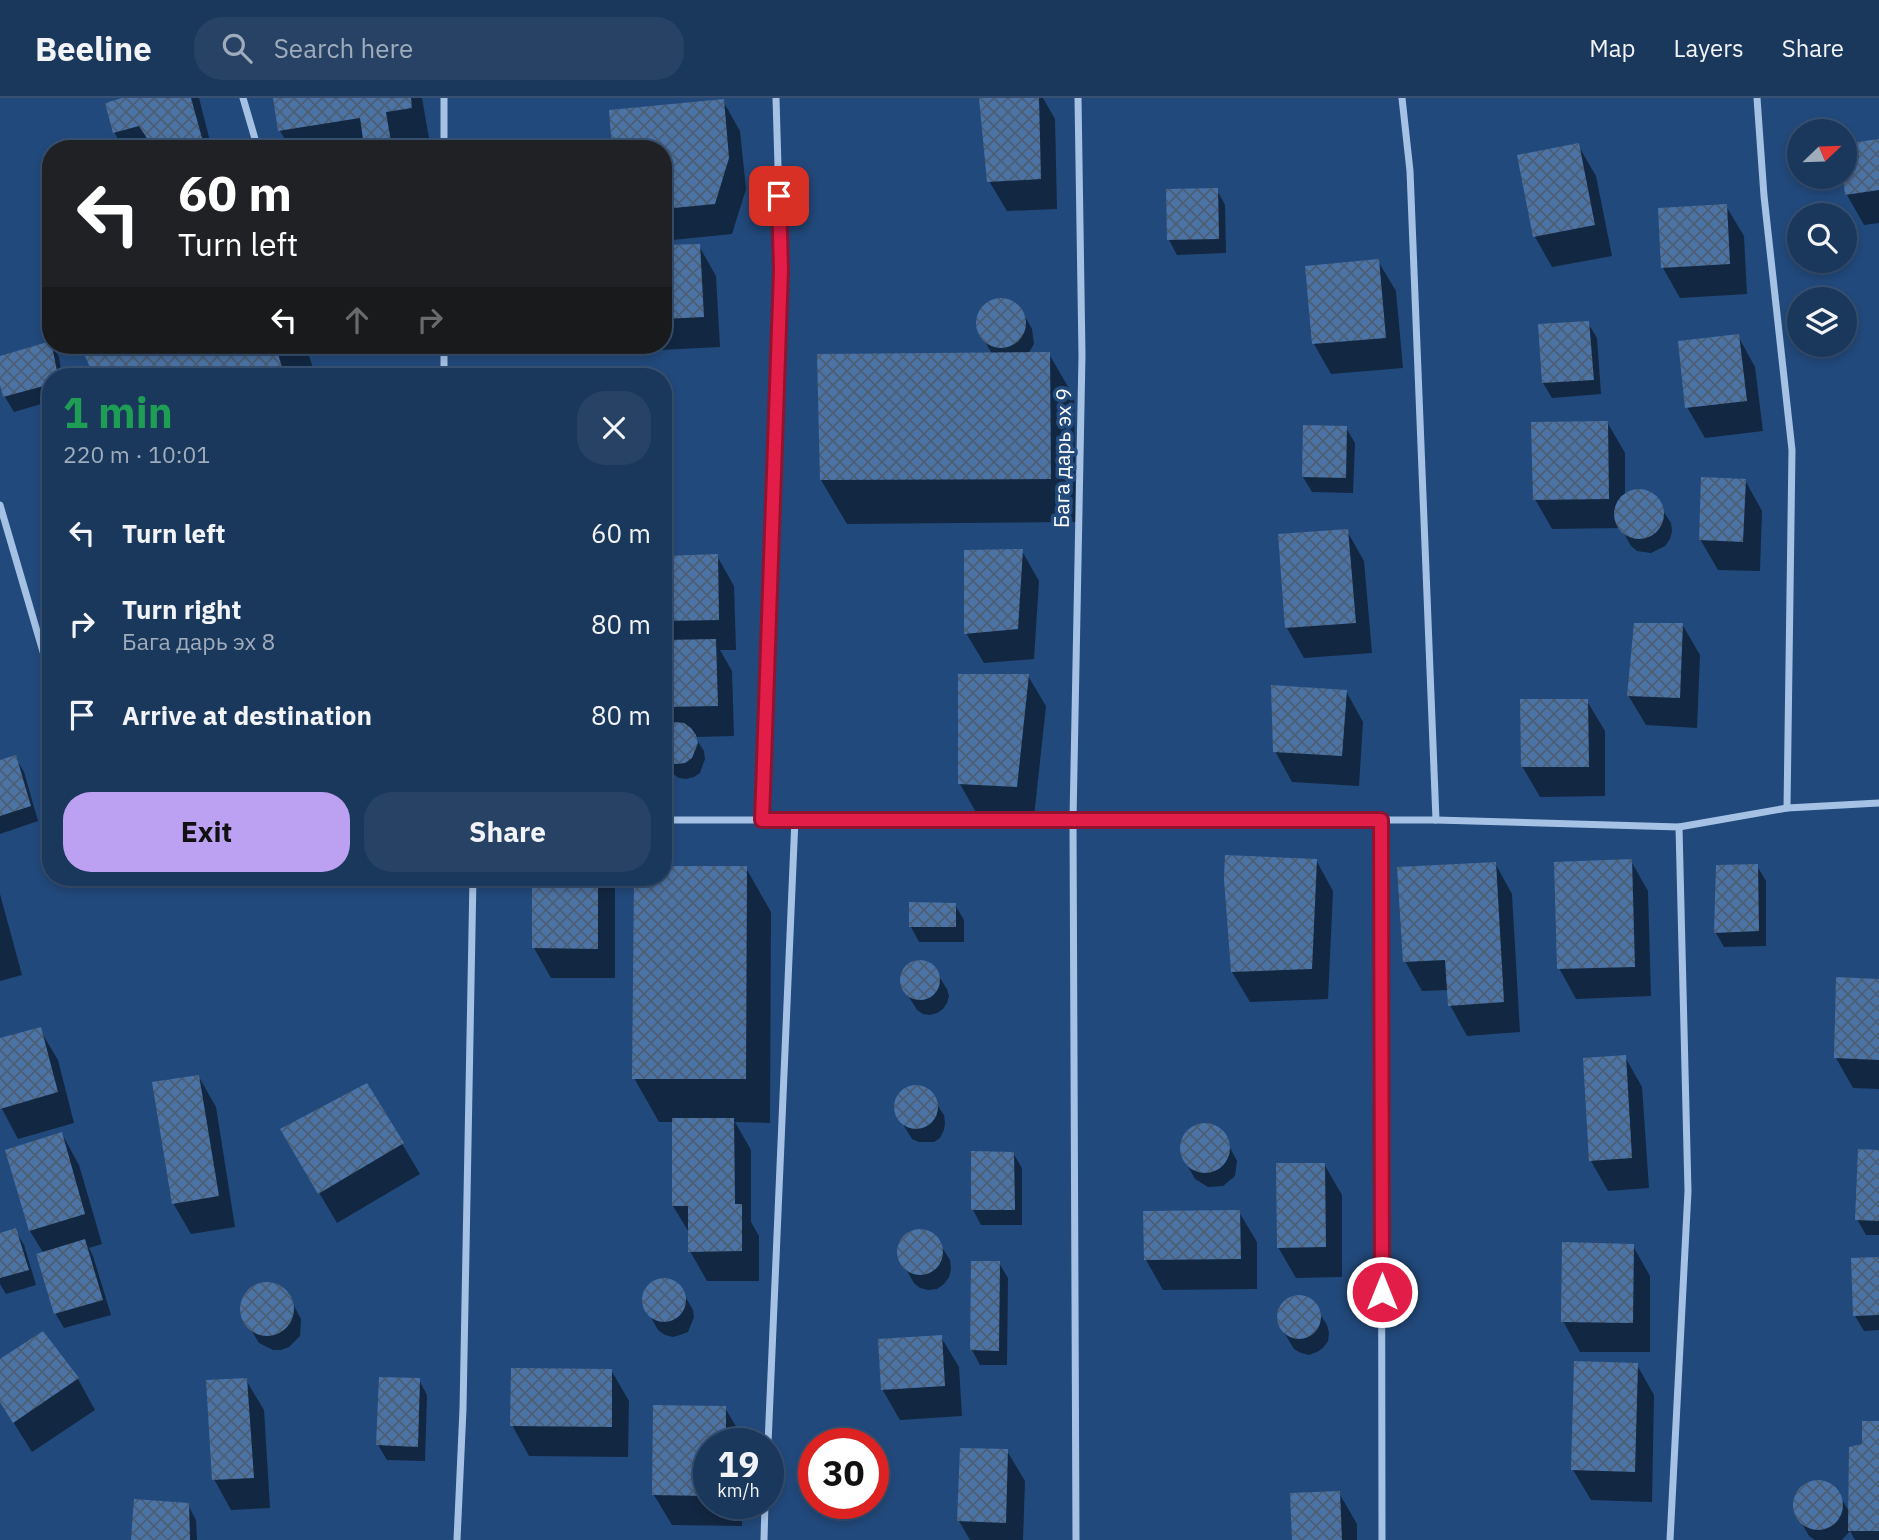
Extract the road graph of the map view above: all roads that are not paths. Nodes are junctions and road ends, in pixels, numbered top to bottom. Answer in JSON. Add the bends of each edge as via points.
{"nodes":[{"id":1,"x":243,"y":98,"type":"edge"},
{"id":2,"x":444,"y":98,"type":"edge"},
{"id":3,"x":776,"y":98,"type":"edge"},
{"id":4,"x":1078,"y":98,"type":"edge"},
{"id":5,"x":1402,"y":98,"type":"edge"},
{"id":6,"x":1757,"y":98,"type":"edge"},
{"id":7,"x":255,"y":140,"type":"edge"},
{"id":8,"x":444,"y":140,"type":"edge"},
{"id":9,"x":0,"y":505,"type":"edge"},
{"id":10,"x":42,"y":648,"type":"edge"},
{"id":11,"x":1879,"y":803,"type":"edge"},
{"id":12,"x":1787,"y":808,"type":"junction"},
{"id":13,"x":795,"y":819,"type":"junction"},
{"id":14,"x":1073,"y":819,"type":"junction"},
{"id":15,"x":672,"y":820,"type":"edge"},
{"id":16,"x":762,"y":820,"type":"junction"},
{"id":17,"x":1381,"y":820,"type":"junction"},
{"id":18,"x":1436,"y":820,"type":"junction"},
{"id":19,"x":1679,"y":827,"type":"junction"},
{"id":20,"x":473,"y":886,"type":"edge"},
{"id":21,"x":769,"y":1428,"type":"edge"},
{"id":22,"x":765,"y":1519,"type":"edge"},
{"id":23,"x":457,"y":1540,"type":"edge"},
{"id":24,"x":764,"y":1540,"type":"edge"},
{"id":25,"x":1076,"y":1540,"type":"edge"},
{"id":26,"x":1382,"y":1540,"type":"edge"},
{"id":27,"x":1671,"y":1540,"type":"edge"}],
"edges":[{"from":1,"to":7,"type":"street"},
{"from":2,"to":8,"type":"street"},
{"from":3,"to":16,"type":"street","via":[[781,270]]},
{"from":4,"to":14,"type":"street","name":"Бага дарь эх 9","via":[[1082,355]]},
{"from":5,"to":18,"type":"street","via":[[1410,171]]},
{"from":6,"to":12,"type":"street","via":[[1792,450]]},
{"from":9,"to":10,"type":"street"},
{"from":11,"to":12,"type":"street"},
{"from":12,"to":19,"type":"street"},
{"from":13,"to":14,"type":"street"},
{"from":13,"to":16,"type":"street"},
{"from":13,"to":21,"type":"street"},
{"from":14,"to":17,"type":"street"},
{"from":14,"to":25,"type":"street","name":"Бага дарь эх 9"},
{"from":15,"to":16,"type":"street"},
{"from":17,"to":18,"type":"street"},
{"from":17,"to":26,"type":"street"},
{"from":18,"to":19,"type":"street"},
{"from":19,"to":27,"type":"street","via":[[1688,1191]]},
{"from":20,"to":23,"type":"street"},
{"from":22,"to":24,"type":"street"}]}
